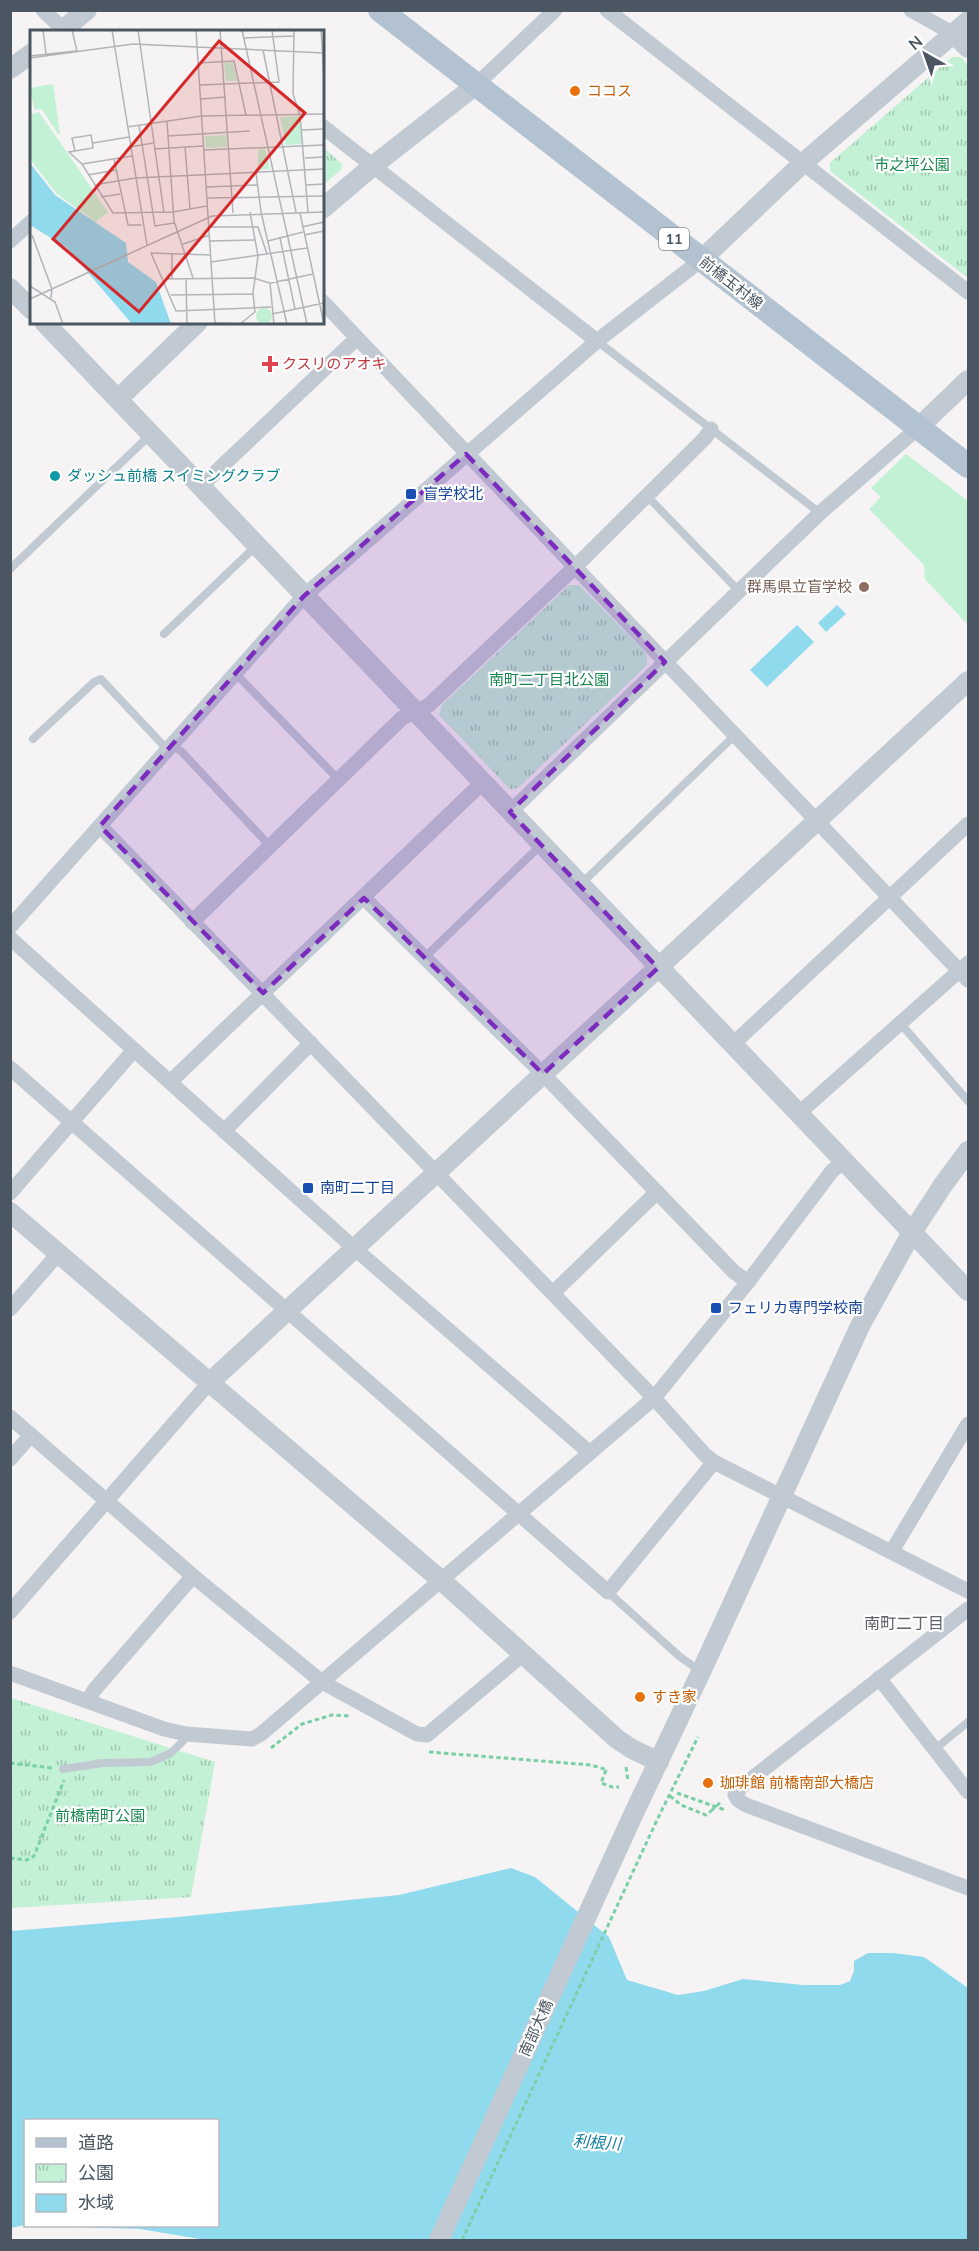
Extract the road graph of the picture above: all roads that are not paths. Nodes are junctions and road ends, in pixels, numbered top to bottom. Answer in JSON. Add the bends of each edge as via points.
{"nodes":[{"id":1,"x":43,"y":10,"type":"edge"},
{"id":2,"x":87,"y":10,"type":"edge"},
{"id":3,"x":380,"y":10,"type":"edge"},
{"id":4,"x":555,"y":10,"type":"edge"},
{"id":5,"x":607,"y":10,"type":"edge"},
{"id":6,"x":911,"y":10,"type":"edge"},
{"id":7,"x":961,"y":28,"type":"edge"},
{"id":8,"x":62,"y":30,"type":"edge"},
{"id":9,"x":64,"y":30,"type":"edge"},
{"id":10,"x":969,"y":48,"type":"edge"},
{"id":11,"x":30,"y":54,"type":"edge"},
{"id":12,"x":10,"y":69,"type":"edge"},
{"id":13,"x":476,"y":85,"type":"junction"},
{"id":14,"x":324,"y":128,"type":"edge"},
{"id":15,"x":803,"y":163,"type":"junction"},
{"id":16,"x":374,"y":165,"type":"junction"},
{"id":17,"x":324,"y":207,"type":"edge"},
{"id":18,"x":30,"y":223,"type":"edge"},
{"id":19,"x":10,"y":242,"type":"edge"},
{"id":20,"x":701,"y":260,"type":"junction"},
{"id":21,"x":10,"y":288,"type":"edge"},
{"id":22,"x":969,"y":292,"type":"edge"},
{"id":23,"x":324,"y":303,"type":"edge"},
{"id":24,"x":30,"y":308,"type":"edge"},
{"id":25,"x":46,"y":324,"type":"edge"},
{"id":26,"x":196,"y":324,"type":"edge"},
{"id":27,"x":357,"y":338,"type":"junction"},
{"id":28,"x":597,"y":342,"type":"junction"},
{"id":29,"x":969,"y":380,"type":"edge"},
{"id":30,"x":118,"y":399,"type":"junction"},
{"id":31,"x":919,"y":428,"type":"junction"},
{"id":32,"x":711,"y":429,"type":"junction"},
{"id":33,"x":151,"y":435,"type":"junction"},
{"id":34,"x":466,"y":454,"type":"junction"},
{"id":35,"x":969,"y":466,"type":"edge"},
{"id":36,"x":200,"y":486,"type":"junction"},
{"id":37,"x":647,"y":496,"type":"junction"},
{"id":38,"x":820,"y":513,"type":"junction"},
{"id":39,"x":256,"y":546,"type":"junction"},
{"id":40,"x":575,"y":567,"type":"junction"},
{"id":41,"x":10,"y":569,"type":"edge"},
{"id":42,"x":739,"y":591,"type":"junction"},
{"id":43,"x":304,"y":596,"type":"junction"},
{"id":44,"x":164,"y":634,"type":"dead end"},
{"id":45,"x":665,"y":662,"type":"junction"},
{"id":46,"x":235,"y":673,"type":"junction"},
{"id":47,"x":969,"y":681,"type":"edge"},
{"id":48,"x":415,"y":712,"type":"junction"},
{"id":49,"x":735,"y":735,"type":"junction"},
{"id":50,"x":33,"y":739,"type":"dead end"},
{"id":51,"x":171,"y":746,"type":"junction"},
{"id":52,"x":339,"y":780,"type":"junction"},
{"id":53,"x":482,"y":783,"type":"junction"},
{"id":54,"x":510,"y":812,"type":"junction"},
{"id":55,"x":817,"y":821,"type":"junction"},
{"id":56,"x":969,"y":824,"type":"edge"},
{"id":57,"x":100,"y":826,"type":"junction"},
{"id":58,"x":541,"y":845,"type":"junction"},
{"id":59,"x":270,"y":846,"type":"junction"},
{"id":60,"x":579,"y":885,"type":"junction"},
{"id":61,"x":889,"y":897,"type":"junction"},
{"id":62,"x":364,"y":898,"type":"junction"},
{"id":63,"x":192,"y":922,"type":"junction"},
{"id":64,"x":10,"y":927,"type":"edge"},
{"id":65,"x":10,"y":938,"type":"edge"},
{"id":66,"x":425,"y":957,"type":"junction"},
{"id":67,"x":658,"y":968,"type":"junction"},
{"id":68,"x":966,"y":971,"type":"edge"},
{"id":69,"x":262,"y":993,"type":"junction"},
{"id":70,"x":900,"y":1023,"type":"junction"},
{"id":71,"x":311,"y":1043,"type":"junction"},
{"id":72,"x":732,"y":1046,"type":"junction"},
{"id":73,"x":134,"y":1050,"type":"junction"},
{"id":74,"x":12,"y":1071,"type":"edge"},
{"id":75,"x":543,"y":1074,"type":"junction"},
{"id":76,"x":170,"y":1082,"type":"junction"},
{"id":77,"x":969,"y":1101,"type":"edge"},
{"id":78,"x":798,"y":1114,"type":"junction"},
{"id":79,"x":74,"y":1122,"type":"junction"},
{"id":80,"x":224,"y":1131,"type":"junction"},
{"id":81,"x":969,"y":1151,"type":"edge"},
{"id":82,"x":843,"y":1162,"type":"junction"},
{"id":83,"x":437,"y":1172,"type":"junction"},
{"id":84,"x":10,"y":1192,"type":"edge"},
{"id":85,"x":657,"y":1192,"type":"junction"},
{"id":86,"x":10,"y":1212,"type":"edge"},
{"id":87,"x":911,"y":1234,"type":"junction"},
{"id":88,"x":354,"y":1248,"type":"junction"},
{"id":89,"x":58,"y":1254,"type":"junction"},
{"id":90,"x":748,"y":1282,"type":"junction"},
{"id":91,"x":969,"y":1291,"type":"edge"},
{"id":92,"x":553,"y":1293,"type":"junction"},
{"id":93,"x":10,"y":1309,"type":"edge"},
{"id":94,"x":287,"y":1311,"type":"junction"},
{"id":95,"x":209,"y":1383,"type":"junction"},
{"id":96,"x":654,"y":1398,"type":"junction"},
{"id":97,"x":10,"y":1417,"type":"edge"},
{"id":98,"x":969,"y":1424,"type":"edge"},
{"id":99,"x":31,"y":1435,"type":"junction"},
{"id":100,"x":590,"y":1453,"type":"junction"},
{"id":101,"x":10,"y":1459,"type":"edge"},
{"id":102,"x":714,"y":1462,"type":"junction"},
{"id":103,"x":782,"y":1495,"type":"junction"},
{"id":104,"x":106,"y":1501,"type":"junction"},
{"id":105,"x":521,"y":1514,"type":"junction"},
{"id":106,"x":892,"y":1551,"type":"junction"},
{"id":107,"x":193,"y":1576,"type":"junction"},
{"id":108,"x":442,"y":1581,"type":"junction"},
{"id":109,"x":969,"y":1591,"type":"edge"},
{"id":110,"x":608,"y":1592,"type":"junction"},
{"id":111,"x":969,"y":1609,"type":"edge"},
{"id":112,"x":10,"y":1612,"type":"edge"},
{"id":113,"x":522,"y":1655,"type":"junction"},
{"id":114,"x":701,"y":1672,"type":"junction"},
{"id":115,"x":10,"y":1673,"type":"edge"},
{"id":116,"x":879,"y":1678,"type":"junction"},
{"id":117,"x":322,"y":1682,"type":"junction"},
{"id":118,"x":88,"y":1700,"type":"junction"},
{"id":119,"x":969,"y":1722,"type":"edge"},
{"id":120,"x":186,"y":1734,"type":"junction"},
{"id":121,"x":935,"y":1749,"type":"junction"},
{"id":122,"x":659,"y":1762,"type":"junction"},
{"id":123,"x":63,"y":1769,"type":"road end"},
{"id":124,"x":969,"y":1792,"type":"edge"},
{"id":125,"x":969,"y":1888,"type":"edge"},
{"id":126,"x":439,"y":2241,"type":"edge"}],
"edges":[{"from":1,"to":8,"type":"street"},
{"from":2,"to":9,"type":"street"},
{"from":3,"to":13,"type":"main road","name":"前橋玉村線","number":"11"},
{"from":4,"to":13,"type":"street"},
{"from":5,"to":15,"type":"street"},
{"from":6,"to":7,"type":"street"},
{"from":7,"to":10,"type":"street"},
{"from":7,"to":15,"type":"street"},
{"from":11,"to":12,"type":"street"},
{"from":13,"to":16,"type":"street"},
{"from":13,"to":20,"type":"main road","name":"前橋玉村線","number":"11"},
{"from":14,"to":16,"type":"street"},
{"from":15,"to":20,"type":"street"},
{"from":15,"to":22,"type":"street"},
{"from":16,"to":17,"type":"street"},
{"from":16,"to":28,"type":"street"},
{"from":18,"to":19,"type":"street"},
{"from":20,"to":28,"type":"street"},
{"from":20,"to":31,"type":"main road","name":"前橋玉村線","number":"11"},
{"from":21,"to":24,"type":"street"},
{"from":23,"to":27,"type":"street"},
{"from":25,"to":30,"type":"street"},
{"from":26,"to":30,"type":"street"},
{"from":27,"to":34,"type":"street"},
{"from":27,"to":36,"type":"street"},
{"from":28,"to":32,"type":"lane"},
{"from":28,"to":34,"type":"street"},
{"from":29,"to":31,"type":"street"},
{"from":30,"to":33,"type":"street"},
{"from":31,"to":35,"type":"main road","name":"前橋玉村線","number":"11"},
{"from":31,"to":38,"type":"street"},
{"from":32,"to":37,"type":"street"},
{"from":32,"to":38,"type":"lane"},
{"from":33,"to":36,"type":"street"},
{"from":33,"to":41,"type":"lane"},
{"from":34,"to":40,"type":"street"},
{"from":34,"to":43,"type":"street"},
{"from":36,"to":39,"type":"street"},
{"from":37,"to":40,"type":"street"},
{"from":37,"to":42,"type":"lane"},
{"from":38,"to":42,"type":"street"},
{"from":39,"to":43,"type":"street"},
{"from":39,"to":44,"type":"lane"},
{"from":40,"to":45,"type":"street"},
{"from":40,"to":48,"type":"street","via":[[429,705]]},
{"from":42,"to":45,"type":"street"},
{"from":43,"to":46,"type":"street"},
{"from":43,"to":48,"type":"street"},
{"from":45,"to":49,"type":"street"},
{"from":45,"to":54,"type":"street"},
{"from":46,"to":51,"type":"street"},
{"from":46,"to":52,"type":"lane"},
{"from":47,"to":55,"type":"street"},
{"from":48,"to":52,"type":"street","via":[[402,718]]},
{"from":48,"to":53,"type":"street"},
{"from":49,"to":55,"type":"street"},
{"from":49,"to":60,"type":"lane"},
{"from":50,"to":51,"type":"lane","via":[[101,679],[163,745]]},
{"from":51,"to":57,"type":"street"},
{"from":51,"to":59,"type":"lane"},
{"from":52,"to":59,"type":"street"},
{"from":53,"to":54,"type":"street"},
{"from":53,"to":62,"type":"street"},
{"from":54,"to":58,"type":"street"},
{"from":55,"to":61,"type":"street"},
{"from":55,"to":67,"type":"street"},
{"from":56,"to":61,"type":"street"},
{"from":57,"to":63,"type":"street"},
{"from":57,"to":64,"type":"street"},
{"from":58,"to":60,"type":"street"},
{"from":58,"to":66,"type":"lane"},
{"from":59,"to":63,"type":"street"},
{"from":60,"to":67,"type":"street"},
{"from":61,"to":68,"type":"street"},
{"from":61,"to":72,"type":"street"},
{"from":62,"to":66,"type":"street"},
{"from":62,"to":69,"type":"street"},
{"from":63,"to":69,"type":"street"},
{"from":65,"to":73,"type":"street"},
{"from":66,"to":75,"type":"street"},
{"from":67,"to":72,"type":"street"},
{"from":67,"to":75,"type":"street"},
{"from":68,"to":70,"type":"street"},
{"from":69,"to":71,"type":"street"},
{"from":69,"to":76,"type":"street"},
{"from":70,"to":77,"type":"lane"},
{"from":70,"to":78,"type":"street"},
{"from":71,"to":80,"type":"street"},
{"from":71,"to":83,"type":"street"},
{"from":72,"to":78,"type":"street"},
{"from":73,"to":76,"type":"street"},
{"from":73,"to":79,"type":"street"},
{"from":74,"to":79,"type":"street"},
{"from":75,"to":83,"type":"street"},
{"from":75,"to":85,"type":"street"},
{"from":76,"to":80,"type":"street"},
{"from":78,"to":82,"type":"street"},
{"from":79,"to":84,"type":"street"},
{"from":79,"to":94,"type":"street"},
{"from":80,"to":88,"type":"street"},
{"from":81,"to":87,"type":"street","name":"南部大橋"},
{"from":82,"to":87,"type":"street"},
{"from":82,"to":90,"type":"street","via":[[832,1171]]},
{"from":83,"to":88,"type":"street"},
{"from":83,"to":92,"type":"street"},
{"from":85,"to":90,"type":"street"},
{"from":85,"to":92,"type":"street"},
{"from":86,"to":89,"type":"street"},
{"from":87,"to":91,"type":"street"},
{"from":87,"to":103,"type":"street","name":"南部大橋","via":[[860,1326]]},
{"from":88,"to":94,"type":"street"},
{"from":88,"to":100,"type":"street"},
{"from":89,"to":93,"type":"street"},
{"from":89,"to":95,"type":"street"},
{"from":90,"to":96,"type":"street"},
{"from":92,"to":96,"type":"street"},
{"from":94,"to":95,"type":"street"},
{"from":94,"to":105,"type":"street"},
{"from":95,"to":104,"type":"street"},
{"from":95,"to":108,"type":"street"},
{"from":96,"to":100,"type":"street"},
{"from":96,"to":102,"type":"street"},
{"from":97,"to":99,"type":"street"},
{"from":98,"to":106,"type":"street"},
{"from":99,"to":101,"type":"street"},
{"from":99,"to":104,"type":"street"},
{"from":100,"to":105,"type":"street"},
{"from":102,"to":103,"type":"street"},
{"from":102,"to":110,"type":"street"},
{"from":103,"to":106,"type":"street"},
{"from":103,"to":114,"type":"street","name":"南部大橋"},
{"from":104,"to":107,"type":"street"},
{"from":104,"to":112,"type":"street"},
{"from":105,"to":108,"type":"street"},
{"from":105,"to":110,"type":"street"},
{"from":106,"to":109,"type":"street"},
{"from":107,"to":117,"type":"street"},
{"from":107,"to":118,"type":"street"},
{"from":108,"to":113,"type":"street"},
{"from":108,"to":117,"type":"street"},
{"from":110,"to":114,"type":"lane"},
{"from":111,"to":116,"type":"street"},
{"from":113,"to":117,"type":"street","via":[[423,1736]]},
{"from":113,"to":122,"type":"street","via":[[617,1739]]},
{"from":114,"to":122,"type":"street","name":"南部大橋"},
{"from":115,"to":118,"type":"street"},
{"from":116,"to":121,"type":"street"},
{"from":116,"to":125,"type":"street","via":[[741,1786],[736,1798]]},
{"from":117,"to":120,"type":"street","via":[[252,1739]]},
{"from":118,"to":120,"type":"street"},
{"from":119,"to":121,"type":"lane"},
{"from":120,"to":123,"type":"lane","via":[[171,1753],[151,1762]]},
{"from":121,"to":124,"type":"street"},
{"from":122,"to":126,"type":"street","name":"南部大橋"}]}
